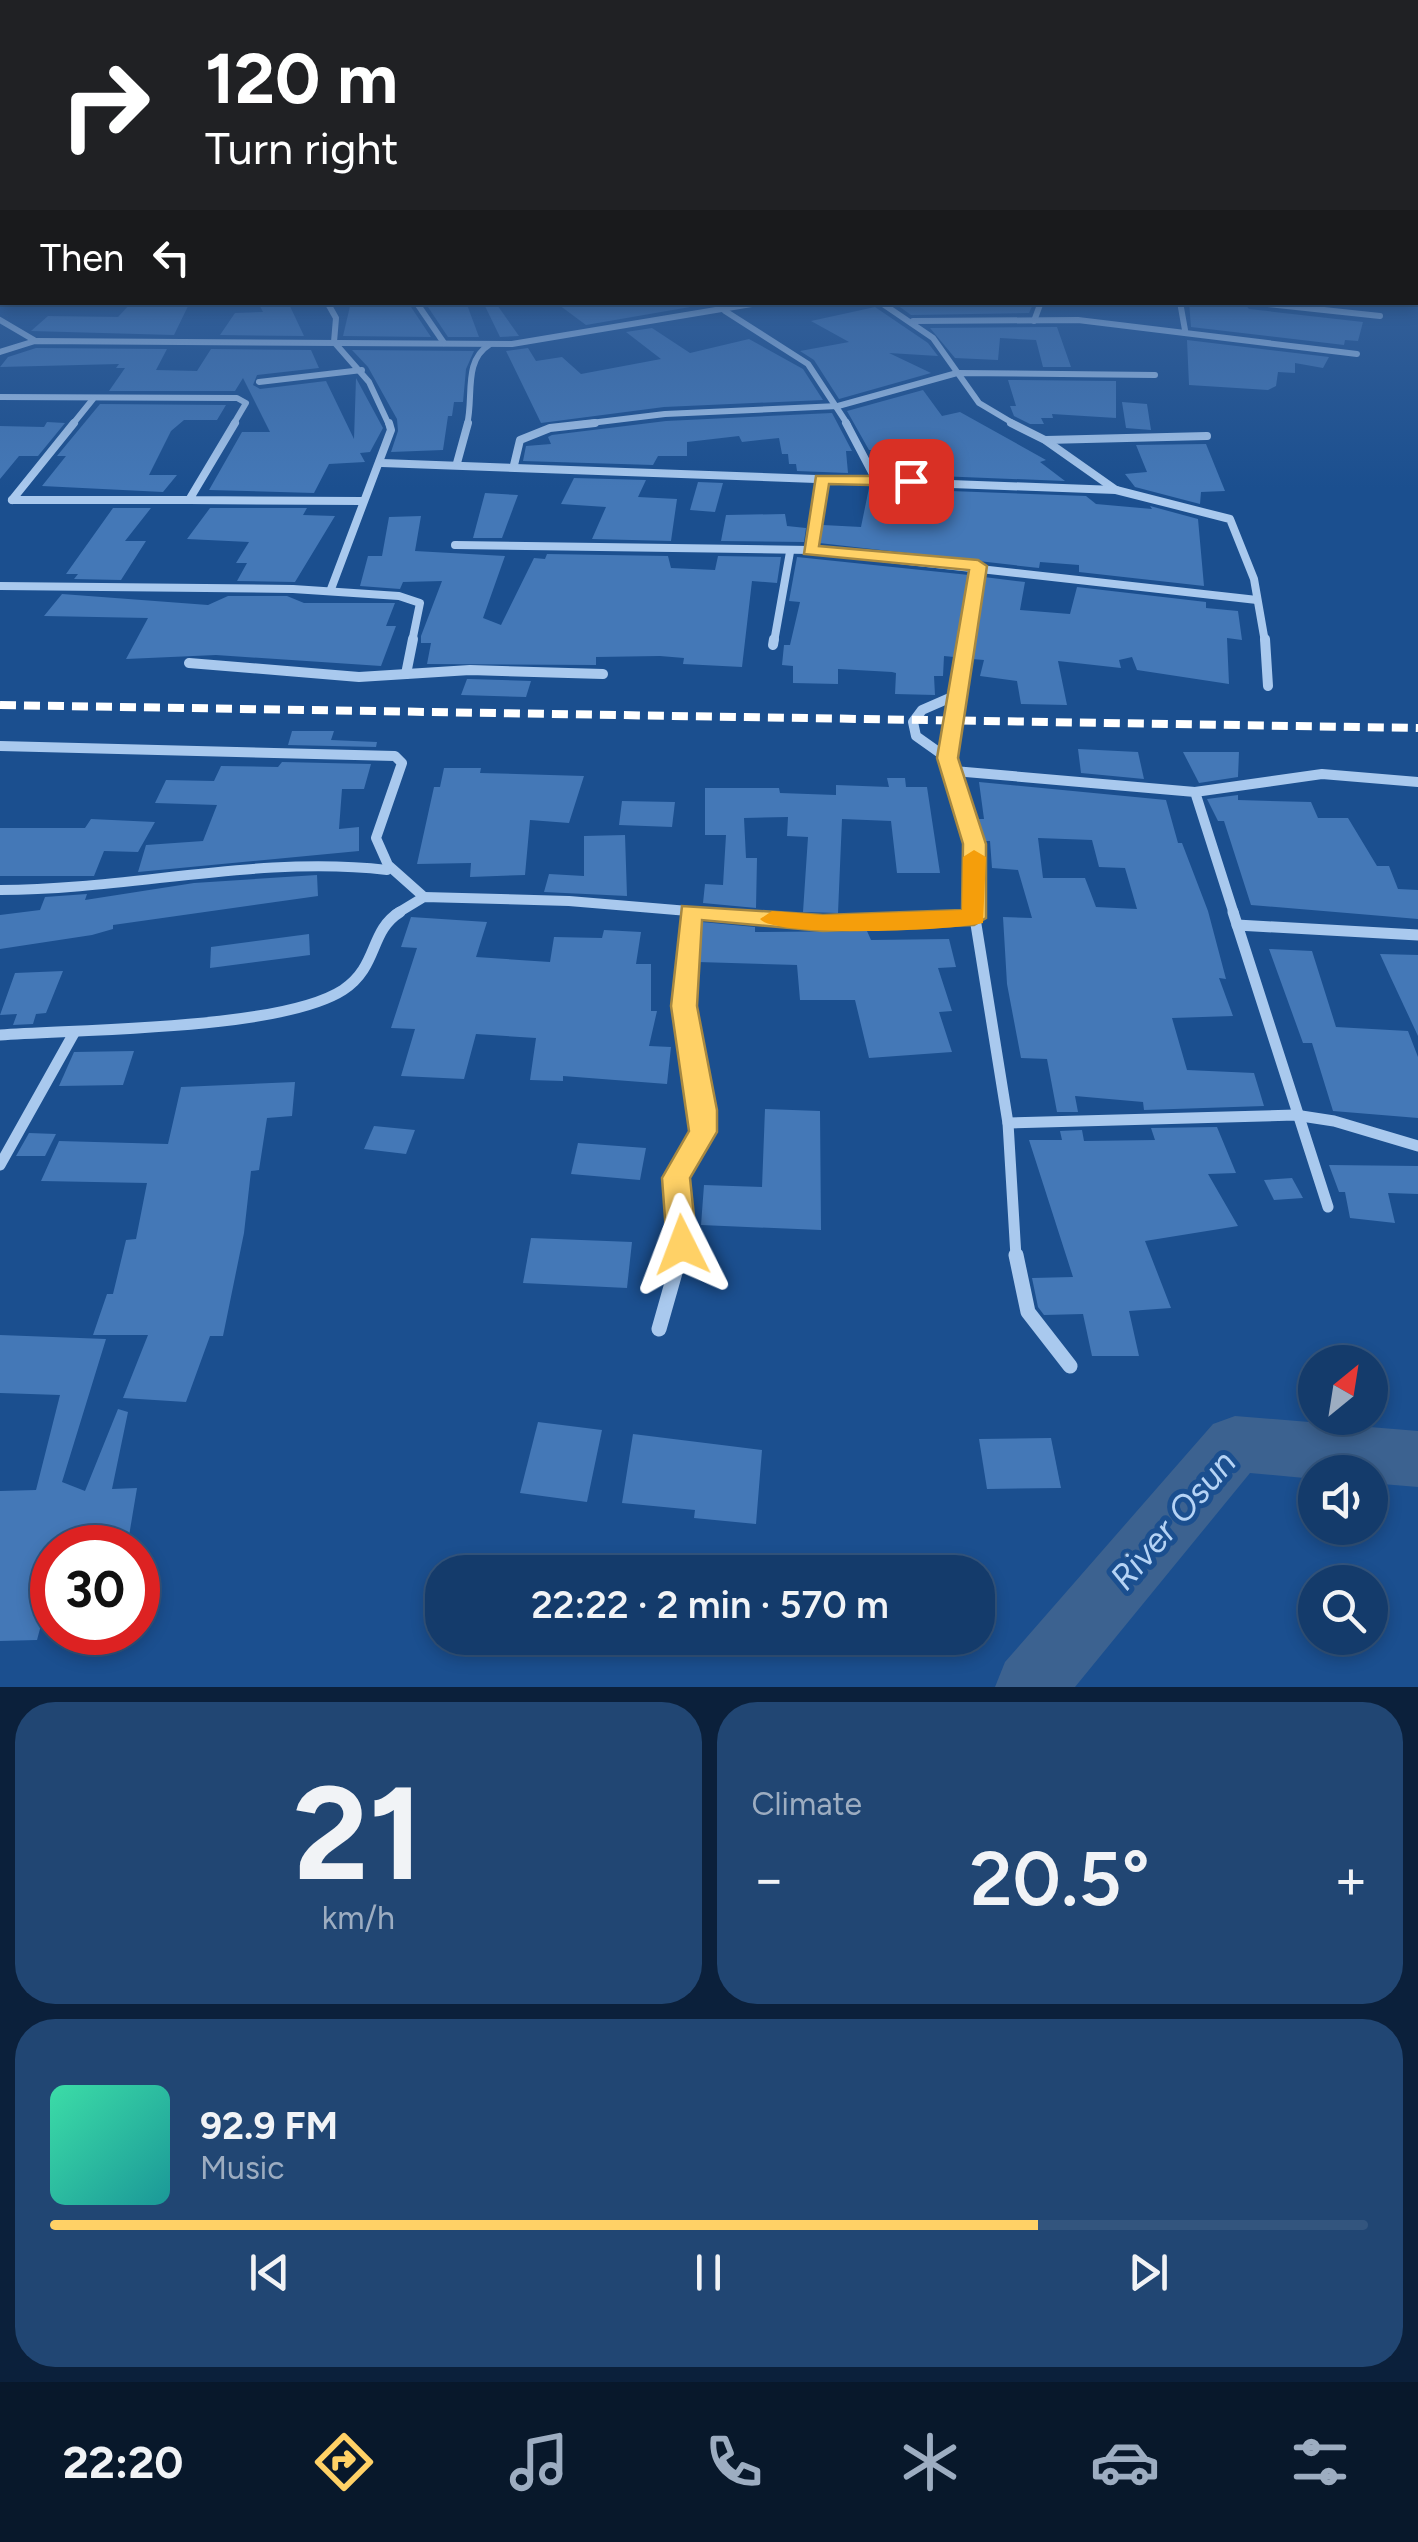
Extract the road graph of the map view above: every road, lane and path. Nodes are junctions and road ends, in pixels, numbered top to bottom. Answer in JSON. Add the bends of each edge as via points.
{"nodes":[{"id":1,"x":16,"y":330,"type":"edge"},
{"id":2,"x":335,"y":330,"type":"edge"},
{"id":3,"x":435,"y":330,"type":"edge"},
{"id":4,"x":607,"y":330,"type":"edge"},
{"id":5,"x":757,"y":330,"type":"edge"},
{"id":6,"x":923,"y":330,"type":"edge"},
{"id":7,"x":1181,"y":330,"type":"edge"},
{"id":8,"x":1185,"y":330,"type":"joint"},
{"id":9,"x":35,"y":341,"type":"junction"},
{"id":10,"x":334,"y":342,"type":"junction"},
{"id":11,"x":444,"y":342,"type":"junction"},
{"id":12,"x":490,"y":344,"type":"junction"},
{"id":13,"x":0,"y":352,"type":"edge"},
{"id":14,"x":1357,"y":354,"type":"dead end"},
{"id":15,"x":362,"y":370,"type":"junction"},
{"id":16,"x":957,"y":373,"type":"junction"},
{"id":17,"x":1155,"y":375,"type":"dead end"},
{"id":18,"x":259,"y":382,"type":"dead end"},
{"id":19,"x":0,"y":397,"type":"edge"},
{"id":20,"x":93,"y":400,"type":"junction"},
{"id":21,"x":838,"y":406,"type":"junction"},
{"id":22,"x":1207,"y":436,"type":"dead end"},
{"id":23,"x":1045,"y":440,"type":"junction"},
{"id":24,"x":382,"y":463,"type":"junction"},
{"id":25,"x":457,"y":463,"type":"junction"},
{"id":26,"x":514,"y":466,"type":"junction"},
{"id":27,"x":821,"y":479,"type":"junction"},
{"id":28,"x":876,"y":480,"type":"junction"},
{"id":29,"x":1116,"y":490,"type":"junction"},
{"id":30,"x":189,"y":500,"type":"junction"},
{"id":31,"x":362,"y":502,"type":"junction"},
{"id":32,"x":455,"y":545,"type":"dead end"},
{"id":33,"x":810,"y":550,"type":"junction"},
{"id":34,"x":790,"y":552,"type":"junction"},
{"id":35,"x":978,"y":566,"type":"junction"},
{"id":36,"x":0,"y":586,"type":"edge"},
{"id":37,"x":331,"y":590,"type":"junction"},
{"id":38,"x":1256,"y":600,"type":"junction"},
{"id":39,"x":773,"y":645,"type":"dead end"},
{"id":40,"x":190,"y":663,"type":"dead end"},
{"id":41,"x":406,"y":674,"type":"junction"},
{"id":42,"x":603,"y":674,"type":"dead end"},
{"id":43,"x":1268,"y":686,"type":"dead end"},
{"id":44,"x":961,"y":693,"type":"junction"},
{"id":45,"x":0,"y":746,"type":"edge"},
{"id":46,"x":947,"y":758,"type":"junction"},
{"id":47,"x":954,"y":771,"type":"junction"},
{"id":48,"x":1418,"y":782,"type":"edge"},
{"id":49,"x":1196,"y":792,"type":"junction"},
{"id":50,"x":386,"y":870,"type":"junction"},
{"id":51,"x":0,"y":890,"type":"edge"},
{"id":52,"x":424,"y":897,"type":"junction"},
{"id":53,"x":690,"y":912,"type":"junction"},
{"id":54,"x":974,"y":918,"type":"junction"},
{"id":55,"x":1237,"y":924,"type":"junction"},
{"id":56,"x":1418,"y":935,"type":"edge"},
{"id":57,"x":74,"y":1032,"type":"junction"},
{"id":58,"x":0,"y":1035,"type":"edge"},
{"id":59,"x":1295,"y":1115,"type":"junction"},
{"id":60,"x":1008,"y":1123,"type":"junction"},
{"id":61,"x":1418,"y":1146,"type":"edge"},
{"id":62,"x":0,"y":1164,"type":"edge"},
{"id":63,"x":1328,"y":1207,"type":"dead end"},
{"id":64,"x":659,"y":1330,"type":"dead end"},
{"id":65,"x":1070,"y":1366,"type":"dead end"}],
"edges":[{"from":1,"to":9,"type":"street"},
{"from":2,"to":10,"type":"street"},
{"from":3,"to":11,"type":"street"},
{"from":4,"to":12,"type":"street"},
{"from":5,"to":21,"type":"street","via":[[795,353]]},
{"from":6,"to":16,"type":"street"},
{"from":7,"to":8,"type":"street"},
{"from":8,"to":14,"type":"street"},
{"from":9,"to":10,"type":"street"},
{"from":9,"to":13,"type":"street"},
{"from":10,"to":11,"type":"street"},
{"from":10,"to":15,"type":"street"},
{"from":11,"to":12,"type":"street"},
{"from":12,"to":25,"type":"street","via":[[472,364],[472,406]]},
{"from":15,"to":18,"type":"street"},
{"from":15,"to":24,"type":"street","via":[[391,430]]},
{"from":16,"to":17,"type":"street"},
{"from":16,"to":21,"type":"street"},
{"from":16,"to":23,"type":"street","via":[[994,414]]},
{"from":19,"to":20,"type":"street"},
{"from":20,"to":30,"type":"street","via":[[244,400]]},
{"from":20,"to":30,"type":"street","via":[[12,500]]},
{"from":21,"to":26,"type":"street","via":[[665,414],[550,428],[520,440]]},
{"from":21,"to":28,"type":"street"},
{"from":22,"to":23,"type":"street"},
{"from":23,"to":29,"type":"street"},
{"from":24,"to":25,"type":"street"},
{"from":24,"to":31,"type":"street"},
{"from":25,"to":26,"type":"street"},
{"from":26,"to":27,"type":"street"},
{"from":27,"to":28,"type":"street"},
{"from":27,"to":33,"type":"street"},
{"from":28,"to":29,"type":"street"},
{"from":29,"to":38,"type":"street","via":[[1230,519],[1249,552]]},
{"from":30,"to":31,"type":"street"},
{"from":31,"to":37,"type":"street"},
{"from":32,"to":34,"type":"street"},
{"from":33,"to":34,"type":"street"},
{"from":33,"to":35,"type":"street"},
{"from":34,"to":39,"type":"street"},
{"from":35,"to":38,"type":"street"},
{"from":35,"to":44,"type":"street"},
{"from":36,"to":37,"type":"street"},
{"from":37,"to":41,"type":"street","via":[[416,598]]},
{"from":38,"to":43,"type":"street"},
{"from":40,"to":41,"type":"street","via":[[359,677]]},
{"from":41,"to":42,"type":"street"},
{"from":44,"to":46,"type":"street"},
{"from":44,"to":46,"type":"street","via":[[922,710],[914,722],[916,736]]},
{"from":45,"to":50,"type":"street","via":[[395,756],[402,763],[379,816],[376,845]]},
{"from":46,"to":47,"type":"street"},
{"from":47,"to":49,"type":"street"},
{"from":47,"to":54,"type":"street","via":[[974,844]]},
{"from":48,"to":49,"type":"street","via":[[1322,774]]},
{"from":49,"to":55,"type":"street"},
{"from":50,"to":51,"type":"street","via":[[326,863]]},
{"from":50,"to":52,"type":"street"},
{"from":52,"to":53,"type":"street"},
{"from":52,"to":57,"type":"street","via":[[384,922],[370,965],[312,1007]]},
{"from":53,"to":54,"type":"street","via":[[823,923]]},
{"from":53,"to":64,"type":"street","via":[[684,1006],[703,1132],[676,1178],[682,1245]]},
{"from":54,"to":60,"type":"street"},
{"from":55,"to":56,"type":"street"},
{"from":55,"to":59,"type":"street"},
{"from":57,"to":58,"type":"street"},
{"from":57,"to":62,"type":"street"},
{"from":59,"to":60,"type":"street"},
{"from":59,"to":61,"type":"street"},
{"from":59,"to":63,"type":"street"},
{"from":60,"to":65,"type":"street","via":[[1017,1273],[1028,1312]]}]}
